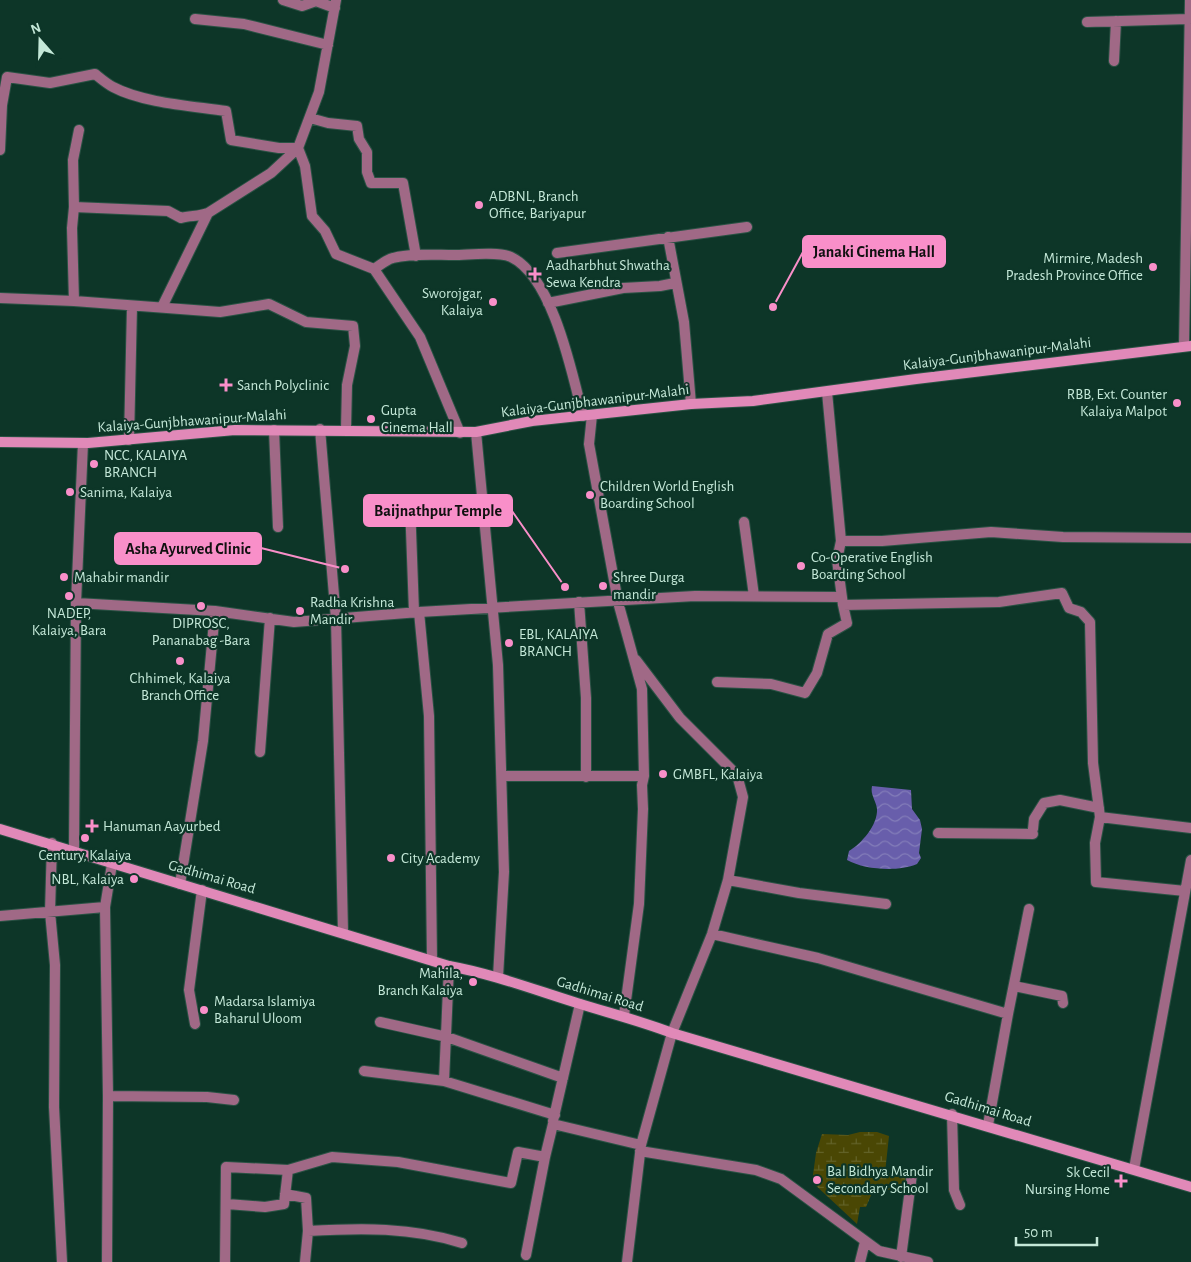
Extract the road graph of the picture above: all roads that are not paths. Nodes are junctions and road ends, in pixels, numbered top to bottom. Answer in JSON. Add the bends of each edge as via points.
{"nodes":[{"id":1,"x":283,"y":0,"type":"edge"},
{"id":2,"x":336,"y":4,"type":"edge"},
{"id":3,"x":1190,"y":4,"type":"edge"},
{"id":4,"x":195,"y":19,"type":"dead end"},
{"id":5,"x":1188,"y":19,"type":"junction"},
{"id":6,"x":1116,"y":21,"type":"junction"},
{"id":7,"x":1087,"y":22,"type":"dead end"},
{"id":8,"x":328,"y":45,"type":"junction"},
{"id":9,"x":1114,"y":60,"type":"dead end"},
{"id":10,"x":310,"y":118,"type":"junction"},
{"id":11,"x":80,"y":130,"type":"dead end"},
{"id":12,"x":298,"y":148,"type":"junction"},
{"id":13,"x":0,"y":150,"type":"edge"},
{"id":14,"x":74,"y":207,"type":"junction"},
{"id":15,"x":208,"y":213,"type":"junction"},
{"id":16,"x":747,"y":226,"type":"dead end"},
{"id":17,"x":668,"y":236,"type":"junction"},
{"id":18,"x":557,"y":253,"type":"dead end"},
{"id":19,"x":416,"y":256,"type":"junction"},
{"id":20,"x":374,"y":269,"type":"junction"},
{"id":21,"x":675,"y":283,"type":"junction"},
{"id":22,"x":0,"y":298,"type":"edge"},
{"id":23,"x":74,"y":301,"type":"junction"},
{"id":24,"x":548,"y":303,"type":"junction"},
{"id":25,"x":132,"y":306,"type":"junction"},
{"id":26,"x":162,"y":307,"type":"junction"},
{"id":27,"x":1187,"y":346,"type":"edge"},
{"id":28,"x":827,"y":392,"type":"junction"},
{"id":29,"x":691,"y":404,"type":"junction"},
{"id":30,"x":588,"y":415,"type":"junction"},
{"id":31,"x":320,"y":429,"type":"junction"},
{"id":32,"x":346,"y":429,"type":"junction"},
{"id":33,"x":274,"y":430,"type":"junction"},
{"id":34,"x":476,"y":432,"type":"junction"},
{"id":35,"x":460,"y":433,"type":"junction"},
{"id":36,"x":129,"y":440,"type":"junction"},
{"id":37,"x":0,"y":442,"type":"edge"},
{"id":38,"x":83,"y":443,"type":"junction"},
{"id":39,"x":410,"y":503,"type":"dead end"},
{"id":40,"x":744,"y":522,"type":"dead end"},
{"id":41,"x":278,"y":527,"type":"dead end"},
{"id":42,"x":1191,"y":538,"type":"edge"},
{"id":43,"x":841,"y":541,"type":"junction"},
{"id":44,"x":754,"y":596,"type":"junction"},
{"id":45,"x":842,"y":601,"type":"junction"},
{"id":46,"x":579,"y":602,"type":"junction"},
{"id":47,"x":618,"y":602,"type":"junction"},
{"id":48,"x":76,"y":603,"type":"junction"},
{"id":49,"x":494,"y":607,"type":"junction"},
{"id":50,"x":215,"y":610,"type":"junction"},
{"id":51,"x":417,"y":612,"type":"junction"},
{"id":52,"x":270,"y":618,"type":"junction"},
{"id":53,"x":336,"y":619,"type":"junction"},
{"id":54,"x":636,"y":660,"type":"junction"},
{"id":55,"x":717,"y":682,"type":"dead end"},
{"id":56,"x":260,"y":752,"type":"dead end"},
{"id":57,"x":502,"y":776,"type":"junction"},
{"id":58,"x":586,"y":776,"type":"junction"},
{"id":59,"x":644,"y":776,"type":"junction"},
{"id":60,"x":1100,"y":813,"type":"junction"},
{"id":61,"x":1191,"y":828,"type":"edge"},
{"id":62,"x":0,"y":829,"type":"edge"},
{"id":63,"x":938,"y":833,"type":"dead end"},
{"id":64,"x":52,"y":843,"type":"junction"},
{"id":65,"x":74,"y":849,"type":"junction"},
{"id":66,"x":1191,"y":860,"type":"edge"},
{"id":67,"x":112,"y":864,"type":"junction"},
{"id":68,"x":728,"y":880,"type":"junction"},
{"id":69,"x":180,"y":884,"type":"junction"},
{"id":70,"x":202,"y":890,"type":"junction"},
{"id":71,"x":1185,"y":891,"type":"junction"},
{"id":72,"x":886,"y":904,"type":"dead end"},
{"id":73,"x":105,"y":907,"type":"junction"},
{"id":74,"x":1029,"y":909,"type":"dead end"},
{"id":75,"x":50,"y":912,"type":"junction"},
{"id":76,"x":0,"y":916,"type":"edge"},
{"id":77,"x":343,"y":932,"type":"junction"},
{"id":78,"x":712,"y":934,"type":"junction"},
{"id":79,"x":432,"y":960,"type":"junction"},
{"id":80,"x":449,"y":966,"type":"junction"},
{"id":81,"x":498,"y":978,"type":"junction"},
{"id":82,"x":1014,"y":986,"type":"junction"},
{"id":83,"x":1063,"y":1002,"type":"dead end"},
{"id":84,"x":580,"y":1004,"type":"junction"},
{"id":85,"x":1008,"y":1014,"type":"junction"},
{"id":86,"x":624,"y":1015,"type":"junction"},
{"id":87,"x":380,"y":1022,"type":"dead end"},
{"id":88,"x":195,"y":1024,"type":"dead end"},
{"id":89,"x":672,"y":1033,"type":"junction"},
{"id":90,"x":447,"y":1037,"type":"junction"},
{"id":91,"x":364,"y":1071,"type":"dead end"},
{"id":92,"x":563,"y":1078,"type":"junction"},
{"id":93,"x":444,"y":1081,"type":"junction"},
{"id":94,"x":108,"y":1096,"type":"junction"},
{"id":95,"x":234,"y":1100,"type":"dead end"},
{"id":96,"x":952,"y":1114,"type":"junction"},
{"id":97,"x":554,"y":1119,"type":"junction"},
{"id":98,"x":988,"y":1125,"type":"junction"},
{"id":99,"x":640,"y":1148,"type":"junction"},
{"id":100,"x":545,"y":1157,"type":"junction"},
{"id":101,"x":288,"y":1170,"type":"junction"},
{"id":102,"x":1134,"y":1170,"type":"junction"},
{"id":103,"x":912,"y":1174,"type":"dead end"},
{"id":104,"x":1191,"y":1187,"type":"edge"},
{"id":105,"x":285,"y":1194,"type":"junction"},
{"id":106,"x":227,"y":1204,"type":"junction"},
{"id":107,"x":960,"y":1205,"type":"dead end"},
{"id":108,"x":308,"y":1231,"type":"junction"},
{"id":109,"x":865,"y":1242,"type":"junction"},
{"id":110,"x":462,"y":1243,"type":"dead end"},
{"id":111,"x":526,"y":1255,"type":"dead end"},
{"id":112,"x":901,"y":1257,"type":"junction"},
{"id":113,"x":62,"y":1262,"type":"edge"},
{"id":114,"x":107,"y":1262,"type":"edge"},
{"id":115,"x":225,"y":1262,"type":"edge"},
{"id":116,"x":305,"y":1262,"type":"edge"},
{"id":117,"x":627,"y":1262,"type":"edge"},
{"id":118,"x":860,"y":1262,"type":"edge"},
{"id":119,"x":928,"y":1262,"type":"edge"}],
"edges":[{"from":1,"to":2,"type":"street","via":[[302,6],[316,1]]},
{"from":2,"to":8,"type":"street"},
{"from":3,"to":5,"type":"street"},
{"from":4,"to":8,"type":"street","via":[[244,24]]},
{"from":5,"to":6,"type":"street"},
{"from":5,"to":27,"type":"street"},
{"from":6,"to":7,"type":"street"},
{"from":6,"to":9,"type":"street"},
{"from":8,"to":10,"type":"street"},
{"from":10,"to":12,"type":"street"},
{"from":10,"to":19,"type":"street","via":[[357,126],[359,139],[367,152],[367,172],[371,182],[403,183]]},
{"from":11,"to":14,"type":"street","via":[[73,160]]},
{"from":12,"to":13,"type":"street","via":[[231,140],[226,111],[143,97],[113,88],[94,74],[50,82],[7,77]]},
{"from":12,"to":15,"type":"street","via":[[271,173]]},
{"from":12,"to":20,"type":"street","via":[[305,166],[312,216],[325,231],[336,254]]},
{"from":14,"to":15,"type":"street","via":[[168,211],[181,218]]},
{"from":14,"to":23,"type":"street"},
{"from":15,"to":26,"type":"street"},
{"from":16,"to":17,"type":"street"},
{"from":17,"to":18,"type":"street"},
{"from":17,"to":21,"type":"street"},
{"from":19,"to":20,"type":"street","via":[[392,258]]},
{"from":19,"to":24,"type":"street","via":[[510,256],[531,272]]},
{"from":20,"to":35,"type":"street","via":[[420,337]]},
{"from":21,"to":24,"type":"street","via":[[623,288]]},
{"from":21,"to":29,"type":"street","via":[[684,322]]},
{"from":22,"to":23,"type":"street"},
{"from":23,"to":25,"type":"street"},
{"from":24,"to":30,"type":"street"},
{"from":25,"to":26,"type":"street"},
{"from":25,"to":36,"type":"street"},
{"from":26,"to":32,"type":"street","via":[[220,312],[269,304],[306,322],[353,326],[355,346],[347,385]]},
{"from":27,"to":28,"type":"street","name":"Kalaiya-Gunjbhawanipur-Malahi","via":[[916,378]]},
{"from":28,"to":29,"type":"street","name":"Kalaiya-Gunjbhawanipur-Malahi"},
{"from":28,"to":43,"type":"street"},
{"from":29,"to":30,"type":"street","name":"Kalaiya-Gunjbhawanipur-Malahi"},
{"from":30,"to":34,"type":"street","name":"Kalaiya-Gunjbhawanipur-Malahi"},
{"from":30,"to":47,"type":"street","via":[[589,444]]},
{"from":31,"to":32,"type":"street","name":"Kalaiya-Gunjbhawanipur-Malahi"},
{"from":31,"to":33,"type":"street","name":"Kalaiya-Gunjbhawanipur-Malahi"},
{"from":31,"to":53,"type":"street"},
{"from":32,"to":35,"type":"street","name":"Kalaiya-Gunjbhawanipur-Malahi"},
{"from":33,"to":36,"type":"street","name":"Kalaiya-Gunjbhawanipur-Malahi","via":[[235,430]]},
{"from":33,"to":41,"type":"street"},
{"from":34,"to":35,"type":"street","name":"Kalaiya-Gunjbhawanipur-Malahi"},
{"from":34,"to":49,"type":"street"},
{"from":36,"to":38,"type":"street","name":"Kalaiya-Gunjbhawanipur-Malahi"},
{"from":37,"to":38,"type":"street","name":"Kalaiya-Gunjbhawanipur-Malahi"},
{"from":38,"to":48,"type":"street"},
{"from":39,"to":51,"type":"street"},
{"from":40,"to":44,"type":"street"},
{"from":42,"to":43,"type":"street","via":[[991,532]]},
{"from":43,"to":45,"type":"street","via":[[837,560]]},
{"from":44,"to":45,"type":"street"},
{"from":44,"to":47,"type":"street","via":[[695,596]]},
{"from":45,"to":55,"type":"street","via":[[847,623],[828,634],[817,673],[805,693],[770,684]]},
{"from":45,"to":60,"type":"street","via":[[999,602],[1062,593],[1069,608],[1081,612],[1090,622],[1093,753]]},
{"from":46,"to":47,"type":"street"},
{"from":46,"to":49,"type":"street"},
{"from":46,"to":58,"type":"street","via":[[586,698]]},
{"from":47,"to":54,"type":"street"},
{"from":48,"to":50,"type":"street"},
{"from":48,"to":65,"type":"street"},
{"from":49,"to":51,"type":"street"},
{"from":49,"to":57,"type":"street"},
{"from":50,"to":52,"type":"street"},
{"from":50,"to":69,"type":"street","via":[[204,741]]},
{"from":51,"to":53,"type":"street"},
{"from":51,"to":79,"type":"street","via":[[429,726]]},
{"from":52,"to":53,"type":"street","via":[[294,622]]},
{"from":52,"to":56,"type":"street"},
{"from":53,"to":77,"type":"street"},
{"from":54,"to":59,"type":"street","via":[[642,689]]},
{"from":54,"to":68,"type":"street","via":[[680,718],[737,775],[743,797]]},
{"from":57,"to":58,"type":"street"},
{"from":57,"to":81,"type":"street","via":[[504,872]]},
{"from":58,"to":59,"type":"street"},
{"from":59,"to":86,"type":"street","via":[[639,904]]},
{"from":60,"to":61,"type":"street"},
{"from":60,"to":63,"type":"street","via":[[1060,800],[1044,803],[1034,819],[1033,832]]},
{"from":60,"to":71,"type":"street","via":[[1096,882]]},
{"from":62,"to":64,"type":"street","name":"Gadhimai Road"},
{"from":64,"to":65,"type":"street","name":"Gadhimai Road"},
{"from":64,"to":75,"type":"street"},
{"from":65,"to":67,"type":"street","name":"Gadhimai Road"},
{"from":66,"to":71,"type":"street"},
{"from":67,"to":69,"type":"street","name":"Gadhimai Road"},
{"from":67,"to":73,"type":"street"},
{"from":68,"to":72,"type":"street"},
{"from":68,"to":78,"type":"street"},
{"from":69,"to":70,"type":"street","name":"Gadhimai Road"},
{"from":70,"to":77,"type":"street","name":"Gadhimai Road"},
{"from":70,"to":88,"type":"street","via":[[189,990]]},
{"from":71,"to":102,"type":"street"},
{"from":73,"to":75,"type":"street"},
{"from":73,"to":94,"type":"street"},
{"from":74,"to":82,"type":"street"},
{"from":75,"to":76,"type":"street"},
{"from":75,"to":113,"type":"street","via":[[55,965],[54,1107]]},
{"from":77,"to":79,"type":"street","name":"Gadhimai Road"},
{"from":78,"to":85,"type":"street","via":[[818,958]]},
{"from":78,"to":89,"type":"street"},
{"from":79,"to":80,"type":"street","name":"Gadhimai Road"},
{"from":80,"to":81,"type":"street","name":"Gadhimai Road"},
{"from":80,"to":90,"type":"street"},
{"from":81,"to":84,"type":"street","name":"Gadhimai Road"},
{"from":82,"to":83,"type":"street","via":[[1062,996]]},
{"from":82,"to":85,"type":"street"},
{"from":84,"to":86,"type":"street","name":"Gadhimai Road"},
{"from":84,"to":92,"type":"street"},
{"from":85,"to":98,"type":"street"},
{"from":86,"to":89,"type":"street","name":"Gadhimai Road"},
{"from":87,"to":90,"type":"street"},
{"from":89,"to":96,"type":"street","name":"Gadhimai Road"},
{"from":89,"to":99,"type":"street"},
{"from":90,"to":92,"type":"street"},
{"from":90,"to":93,"type":"street"},
{"from":91,"to":93,"type":"street"},
{"from":92,"to":97,"type":"street"},
{"from":93,"to":97,"type":"street"},
{"from":94,"to":95,"type":"street","via":[[207,1096]]},
{"from":94,"to":114,"type":"street"},
{"from":96,"to":98,"type":"street","name":"Gadhimai Road"},
{"from":96,"to":107,"type":"street","via":[[954,1190]]},
{"from":97,"to":99,"type":"street"},
{"from":97,"to":100,"type":"street"},
{"from":98,"to":102,"type":"street","name":"Gadhimai Road"},
{"from":99,"to":109,"type":"street","via":[[756,1170],[780,1179]]},
{"from":99,"to":117,"type":"street"},
{"from":100,"to":101,"type":"street","via":[[518,1152],[511,1183],[398,1162],[332,1157]]},
{"from":100,"to":111,"type":"street"},
{"from":101,"to":105,"type":"street"},
{"from":101,"to":106,"type":"street","via":[[226,1167]]},
{"from":102,"to":104,"type":"street","name":"Gadhimai Road"},
{"from":103,"to":112,"type":"street"},
{"from":105,"to":106,"type":"street","via":[[284,1204],[265,1207]]},
{"from":105,"to":108,"type":"street","via":[[306,1198]]},
{"from":106,"to":115,"type":"street"},
{"from":108,"to":110,"type":"street","via":[[391,1229],[441,1236]]},
{"from":108,"to":116,"type":"street"},
{"from":109,"to":112,"type":"street","via":[[879,1251]]},
{"from":109,"to":118,"type":"street"},
{"from":112,"to":119,"type":"street"}]}
